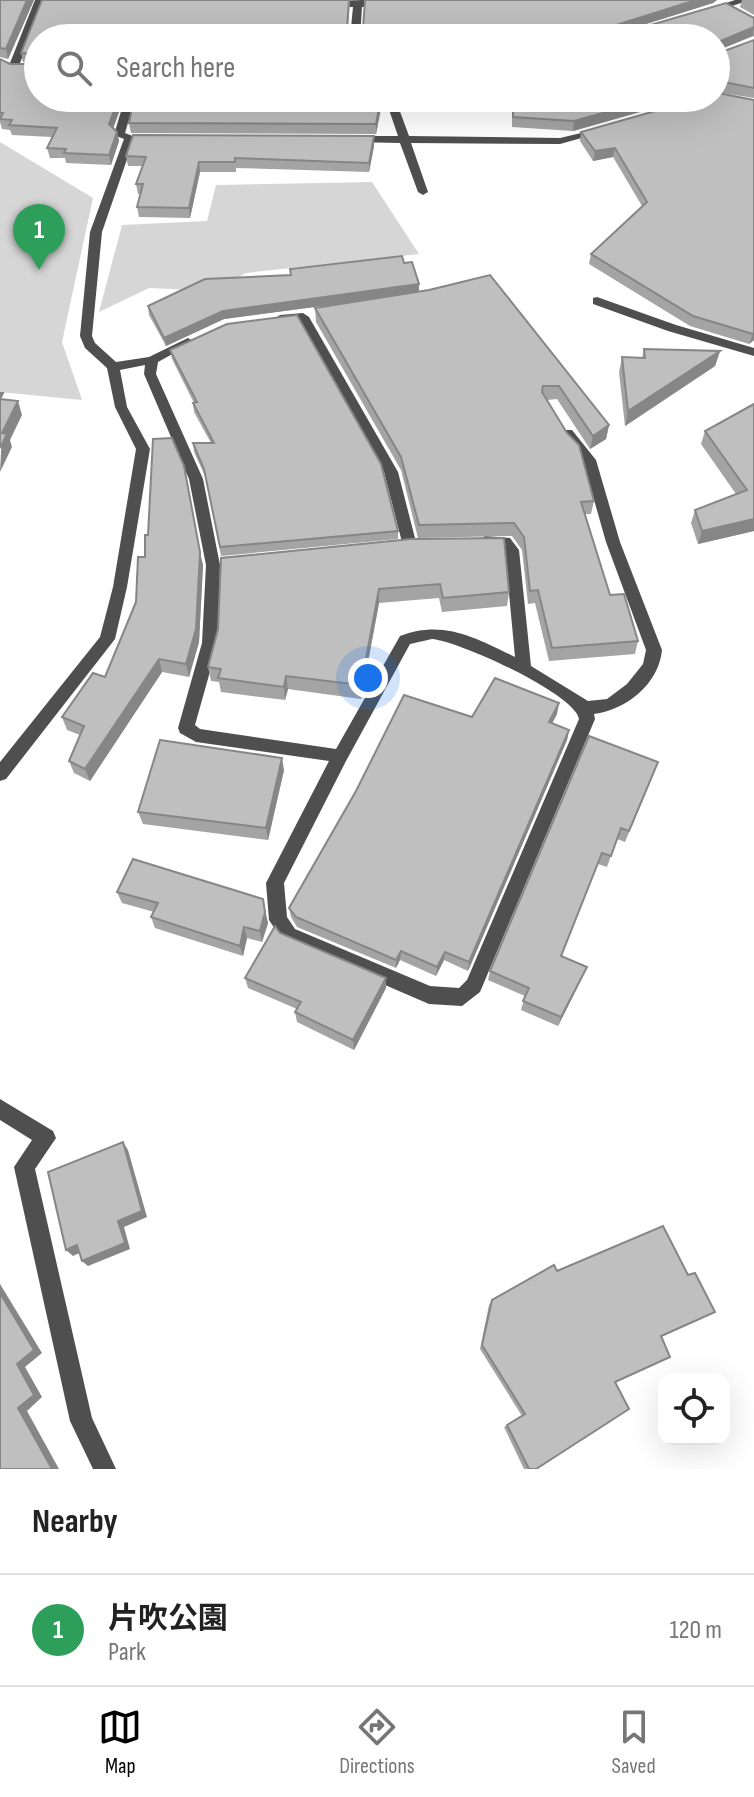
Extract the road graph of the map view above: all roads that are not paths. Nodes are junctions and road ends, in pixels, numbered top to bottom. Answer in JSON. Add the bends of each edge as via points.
{"nodes":[{"id":1,"x":40,"y":0,"type":"edge"},
{"id":2,"x":745,"y":0,"type":"edge"},
{"id":3,"x":56,"y":1,"type":"edge"},
{"id":4,"x":358,"y":2,"type":"edge"},
{"id":5,"x":326,"y":4,"type":"edge"},
{"id":6,"x":403,"y":4,"type":"edge"},
{"id":7,"x":726,"y":6,"type":"edge"},
{"id":8,"x":699,"y":14,"type":"edge"},
{"id":9,"x":30,"y":24,"type":"edge"},
{"id":10,"x":356,"y":24,"type":"edge"},
{"id":11,"x":24,"y":40,"type":"edge"},
{"id":12,"x":0,"y":62,"type":"edge"},
{"id":13,"x":13,"y":68,"type":"junction"},
{"id":14,"x":24,"y":68,"type":"edge"},
{"id":15,"x":126,"y":112,"type":"edge"},
{"id":16,"x":395,"y":112,"type":"edge"},
{"id":17,"x":615,"y":127,"type":"edge"},
{"id":18,"x":343,"y":139,"type":"edge"},
{"id":19,"x":404,"y":139,"type":"junction"},
{"id":20,"x":423,"y":192,"type":"dead end"},
{"id":21,"x":597,"y":301,"type":"dead end"},
{"id":22,"x":319,"y":314,"type":"edge"},
{"id":23,"x":303,"y":317,"type":"junction"},
{"id":24,"x":272,"y":320,"type":"edge"},
{"id":25,"x":198,"y":338,"type":"edge"},
{"id":26,"x":754,"y":352,"type":"edge"},
{"id":27,"x":152,"y":360,"type":"junction"},
{"id":28,"x":113,"y":367,"type":"junction"},
{"id":29,"x":557,"y":417,"type":"edge"},
{"id":30,"x":469,"y":542,"type":"edge"},
{"id":31,"x":410,"y":546,"type":"edge"},
{"id":32,"x":524,"y":669,"type":"junction"},
{"id":33,"x":585,"y":708,"type":"junction"},
{"id":34,"x":340,"y":756,"type":"junction"},
{"id":35,"x":0,"y":774,"type":"edge"},
{"id":36,"x":0,"y":1109,"type":"edge"},
{"id":37,"x":105,"y":1469,"type":"edge"}],
"edges":[{"from":1,"to":3,"type":"street"},
{"from":1,"to":9,"type":"street"},
{"from":2,"to":7,"type":"street"},
{"from":4,"to":5,"type":"street"},
{"from":4,"to":6,"type":"street"},
{"from":4,"to":10,"type":"street"},
{"from":7,"to":8,"type":"street"},
{"from":11,"to":13,"type":"street"},
{"from":12,"to":13,"type":"street"},
{"from":13,"to":14,"type":"street"},
{"from":15,"to":28,"type":"street","via":[[119,135],[137,139],[96,232],[86,336]]},
{"from":16,"to":19,"type":"street"},
{"from":17,"to":19,"type":"street","via":[[560,141]]},
{"from":18,"to":19,"type":"street"},
{"from":19,"to":20,"type":"street"},
{"from":21,"to":26,"type":"street"},
{"from":22,"to":23,"type":"street"},
{"from":23,"to":24,"type":"street"},
{"from":23,"to":31,"type":"street","via":[[391,472]]},
{"from":25,"to":27,"type":"street"},
{"from":27,"to":28,"type":"street"},
{"from":27,"to":34,"type":"street","via":[[150,374],[196,479],[220,564],[210,643],[186,728],[196,735]]},
{"from":28,"to":35,"type":"street","via":[[121,407],[143,449],[107,639]]},
{"from":29,"to":33,"type":"street","via":[[589,460],[655,655],[627,694],[609,705]]},
{"from":30,"to":32,"type":"street","via":[[498,540],[509,545]]},
{"from":32,"to":33,"type":"street","via":[[574,696]]},
{"from":32,"to":34,"type":"street","via":[[443,634],[405,640]]},
{"from":33,"to":34,"type":"street","via":[[587,719],[474,986],[462,997],[429,995],[289,935],[278,920],[275,883]]},
{"from":36,"to":37,"type":"street","via":[[46,1138],[24,1167],[81,1421]]}]}
